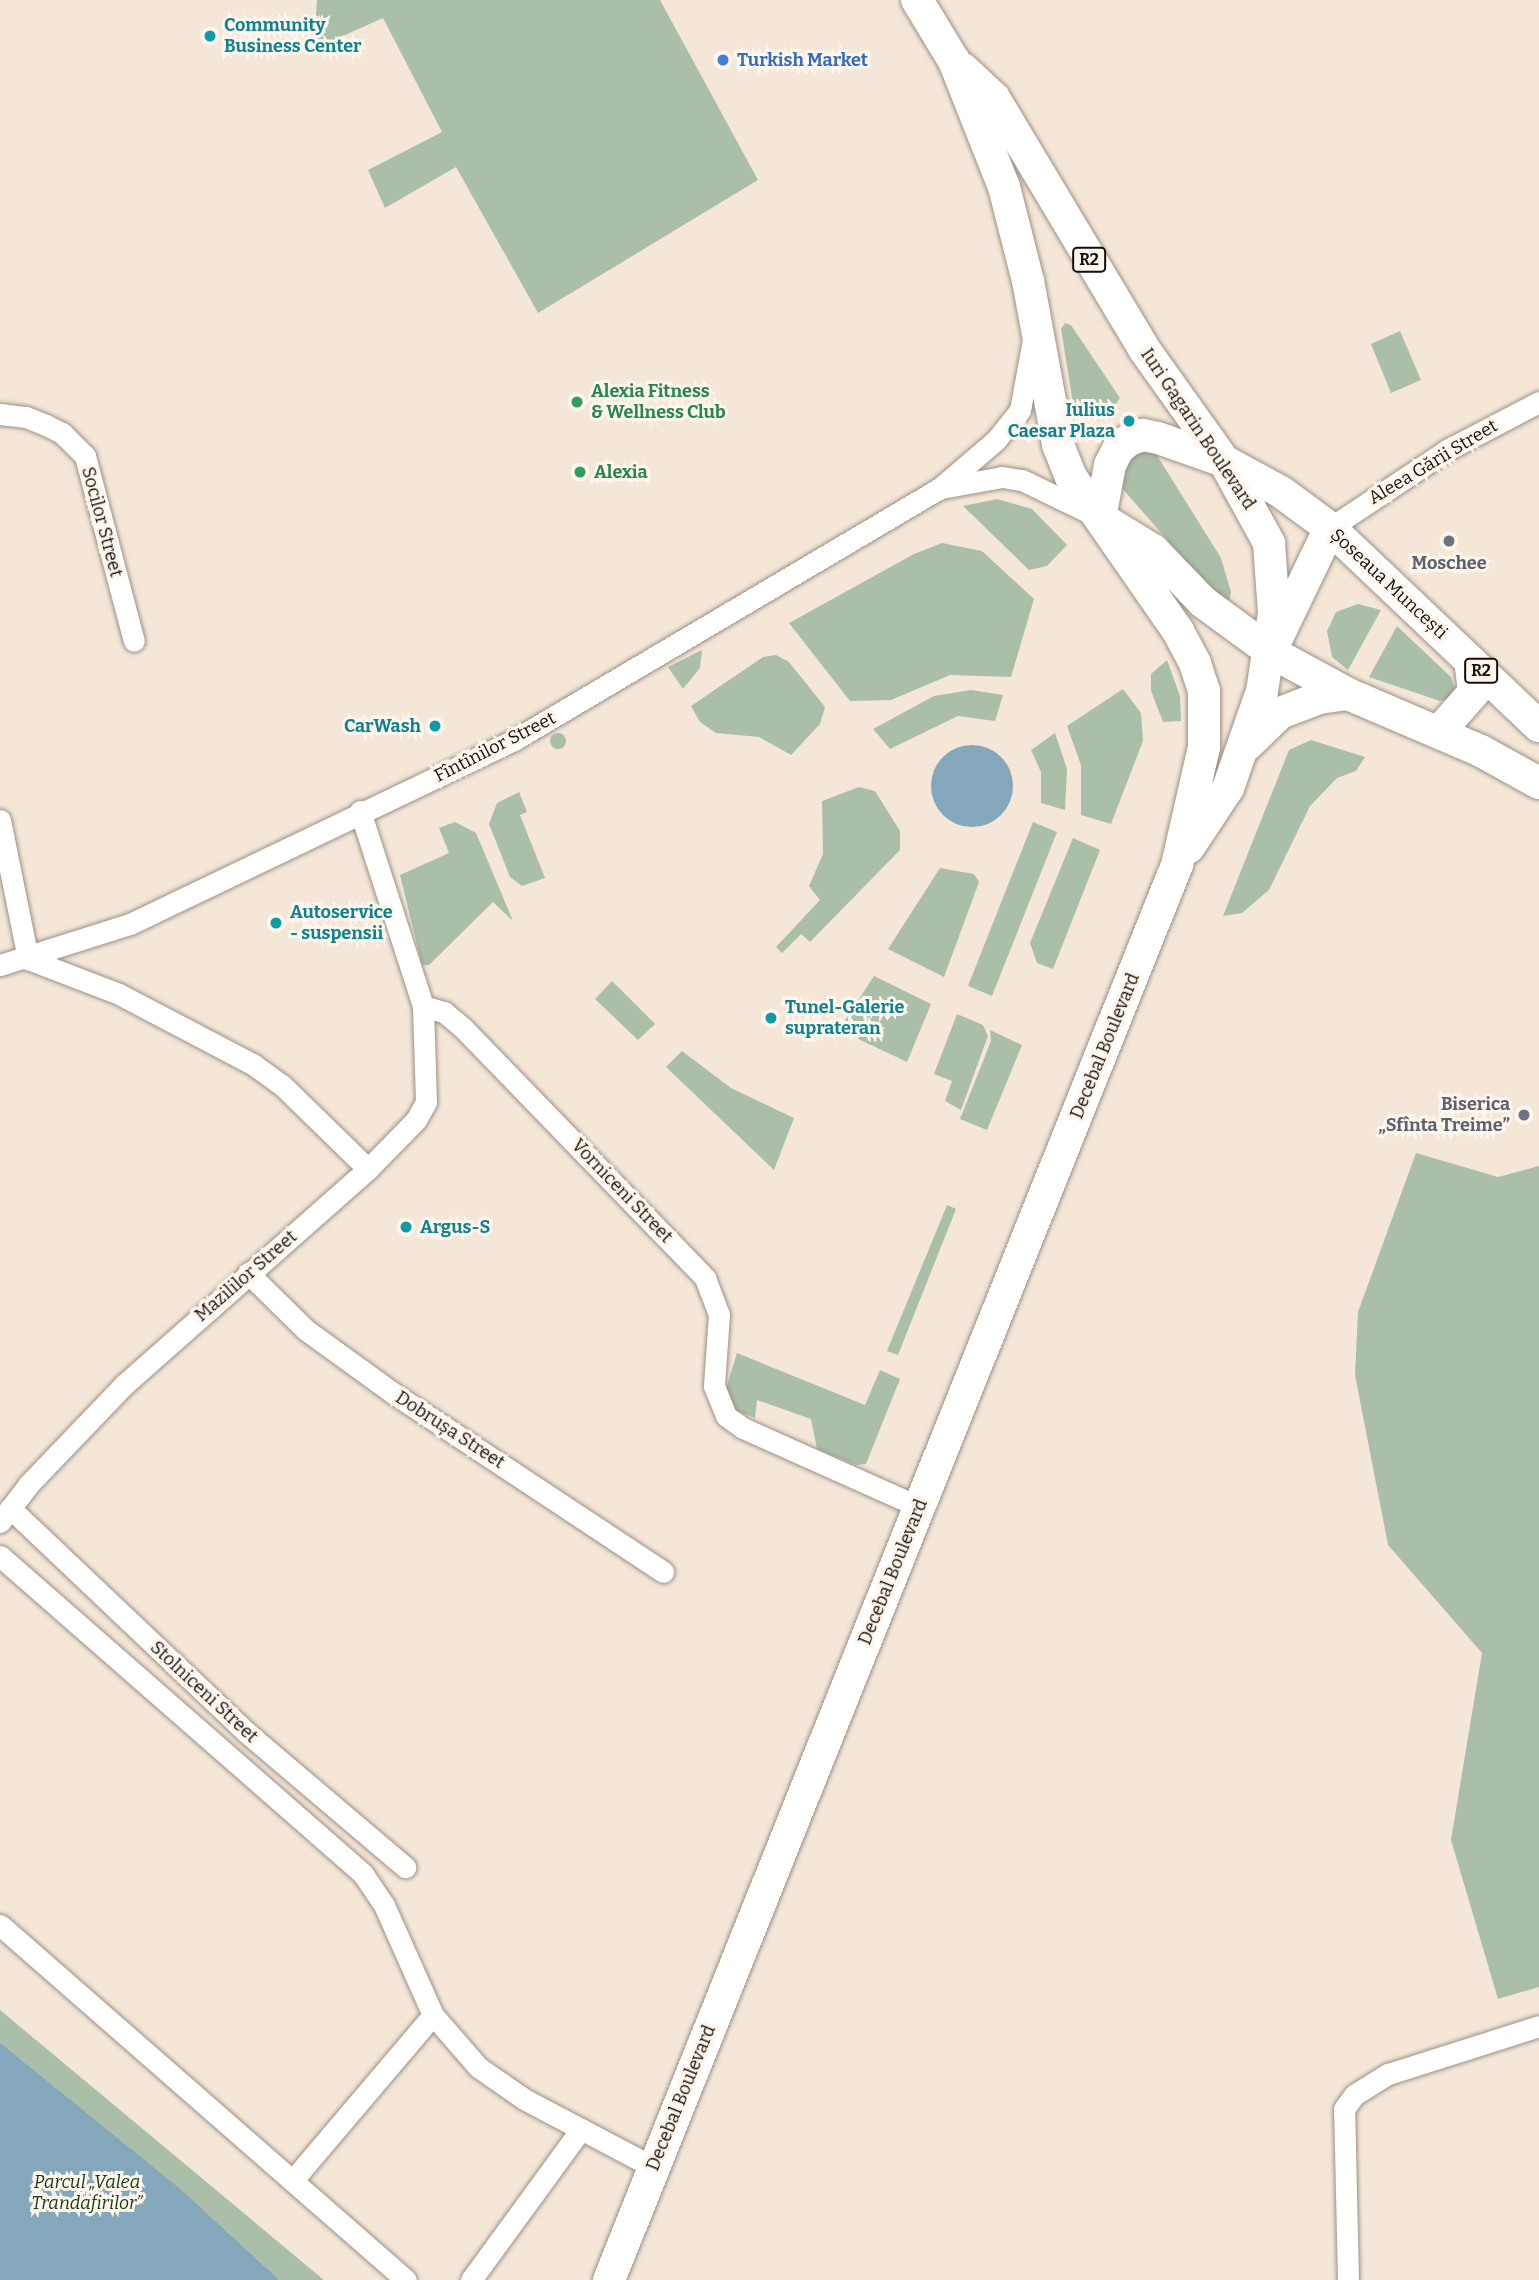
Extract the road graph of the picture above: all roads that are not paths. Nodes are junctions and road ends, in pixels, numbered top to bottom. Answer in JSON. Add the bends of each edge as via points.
{"nodes":[{"id":1,"x":917,"y":0,"type":"edge"},
{"id":2,"x":954,"y":61,"type":"junction"},
{"id":3,"x":1035,"y":327,"type":"junction"},
{"id":4,"x":1539,"y":402,"type":"edge"},
{"id":5,"x":0,"y":414,"type":"edge"},
{"id":6,"x":1224,"y":461,"type":"junction"},
{"id":7,"x":939,"y":489,"type":"junction"},
{"id":8,"x":1100,"y":518,"type":"junction"},
{"id":9,"x":1330,"y":528,"type":"junction"},
{"id":10,"x":134,"y":641,"type":"dead end"},
{"id":11,"x":1271,"y":652,"type":"junction"},
{"id":12,"x":1470,"y":661,"type":"junction"},
{"id":13,"x":1348,"y":694,"type":"junction"},
{"id":14,"x":1539,"y":726,"type":"edge"},
{"id":15,"x":1438,"y":732,"type":"junction"},
{"id":16,"x":1244,"y":750,"type":"junction"},
{"id":17,"x":1539,"y":783,"type":"edge"},
{"id":18,"x":360,"y":811,"type":"junction"},
{"id":19,"x":0,"y":820,"type":"edge"},
{"id":20,"x":1177,"y":864,"type":"junction"},
{"id":21,"x":28,"y":960,"type":"junction"},
{"id":22,"x":0,"y":965,"type":"edge"},
{"id":23,"x":424,"y":1006,"type":"junction"},
{"id":24,"x":368,"y":1169,"type":"junction"},
{"id":25,"x":248,"y":1273,"type":"junction"},
{"id":26,"x":920,"y":1507,"type":"junction"},
{"id":27,"x":5,"y":1515,"type":"edge"},
{"id":28,"x":0,"y":1556,"type":"edge"},
{"id":29,"x":663,"y":1572,"type":"dead end"},
{"id":30,"x":405,"y":1867,"type":"dead end"},
{"id":31,"x":0,"y":1924,"type":"edge"},
{"id":32,"x":433,"y":2015,"type":"junction"},
{"id":33,"x":1539,"y":2026,"type":"edge"},
{"id":34,"x":581,"y":2129,"type":"junction"},
{"id":35,"x":653,"y":2167,"type":"junction"},
{"id":36,"x":293,"y":2180,"type":"junction"},
{"id":37,"x":406,"y":2280,"type":"edge"},
{"id":38,"x":471,"y":2280,"type":"edge"},
{"id":39,"x":609,"y":2280,"type":"edge"},
{"id":40,"x":1348,"y":2280,"type":"edge"}],
"edges":[{"from":1,"to":2,"type":"main road","name":"Iuri Gagarin Boulevard","number":"R2"},
{"from":2,"to":3,"type":"main road","name":"Iuri Gagarin Boulevard","number":"R2","via":[[1004,187]]},
{"from":2,"to":6,"type":"main road","name":"Iuri Gagarin Boulevard","number":"R2","via":[[994,98],[1144,349]]},
{"from":3,"to":7,"type":"street","name":"Fîntînilor Street","via":[[1020,410],[996,440]]},
{"from":3,"to":8,"type":"main road","name":"Iuri Gagarin Boulevard","number":"R2","via":[[1058,444],[1071,477]]},
{"from":4,"to":9,"type":"street","name":"Aleea Gării Street","via":[[1447,450]]},
{"from":5,"to":10,"type":"street","name":"Socilor Street","via":[[46,425],[62,433],[85,456]]},
{"from":6,"to":8,"type":"main road","name":"Șoseaua Muncești","via":[[1158,438],[1143,435],[1129,440],[1110,465]]},
{"from":6,"to":9,"type":"main road","name":"Șoseaua Muncești","number":"R2","via":[[1281,492]]},
{"from":6,"to":11,"type":"main road","name":"Iuri Gagarin Boulevard","via":[[1269,543],[1274,613]]},
{"from":7,"to":8,"type":"street","name":"Fîntînilor Street","via":[[1002,477],[1023,480]]},
{"from":7,"to":18,"type":"street","name":"Fîntînilor Street","via":[[605,690],[502,746]]},
{"from":8,"to":11,"type":"main road","name":"Iuri Gagarin Boulevard","number":"R2","via":[[1153,550],[1203,601]]},
{"from":8,"to":20,"type":"main road","name":"Decebal Boulevard","via":[[1178,631],[1204,691],[1204,747]]},
{"from":9,"to":11,"type":"main road"},
{"from":9,"to":12,"type":"main road","name":"Șoseaua Muncești","number":"R2"},
{"from":11,"to":13,"type":"main road","number":"R2"},
{"from":11,"to":16,"type":"main road","name":"Decebal Boulevard"},
{"from":12,"to":14,"type":"main road","name":"Șoseaua Muncești","number":"R2"},
{"from":12,"to":15,"type":"main road","via":[[1474,692]]},
{"from":13,"to":15,"type":"main road","number":"R2"},
{"from":13,"to":16,"type":"main road","via":[[1319,698],[1280,713]]},
{"from":15,"to":17,"type":"main road","number":"R2"},
{"from":16,"to":20,"type":"main road","name":"Decebal Boulevard","via":[[1228,788]]},
{"from":18,"to":21,"type":"street","name":"Fîntînilor Street","via":[[130,924]]},
{"from":18,"to":23,"type":"street"},
{"from":19,"to":21,"type":"street"},
{"from":20,"to":26,"type":"main road","name":"Decebal Boulevard"},
{"from":21,"to":22,"type":"street","name":"Fîntînilor Street"},
{"from":21,"to":24,"type":"street","via":[[119,993],[254,1065],[282,1085]]},
{"from":23,"to":24,"type":"street","name":"Mazililor Street","via":[[426,1102],[416,1120]]},
{"from":23,"to":26,"type":"street","name":"Vorniceni Street","via":[[444,1012],[464,1029],[705,1278],[719,1314],[714,1386],[726,1416],[743,1429]]},
{"from":24,"to":25,"type":"street","name":"Mazililor Street"},
{"from":25,"to":27,"type":"street","name":"Mazililor Street","via":[[125,1384]]},
{"from":25,"to":29,"type":"street","name":"Dobrușa Street","via":[[306,1330],[350,1362]]},
{"from":26,"to":35,"type":"main road","name":"Decebal Boulevard"},
{"from":27,"to":30,"type":"street","name":"Stolniceni Street","via":[[246,1732]]},
{"from":28,"to":32,"type":"street","via":[[363,1874],[384,1905]]},
{"from":31,"to":36,"type":"street"},
{"from":32,"to":34,"type":"street","via":[[460,2049],[500,2084]]},
{"from":32,"to":36,"type":"street"},
{"from":33,"to":40,"type":"street","via":[[1388,2074],[1354,2095],[1344,2109]]},
{"from":34,"to":35,"type":"street"},
{"from":34,"to":38,"type":"street"},
{"from":35,"to":39,"type":"main road","name":"Decebal Boulevard"},
{"from":36,"to":37,"type":"street"}]}
